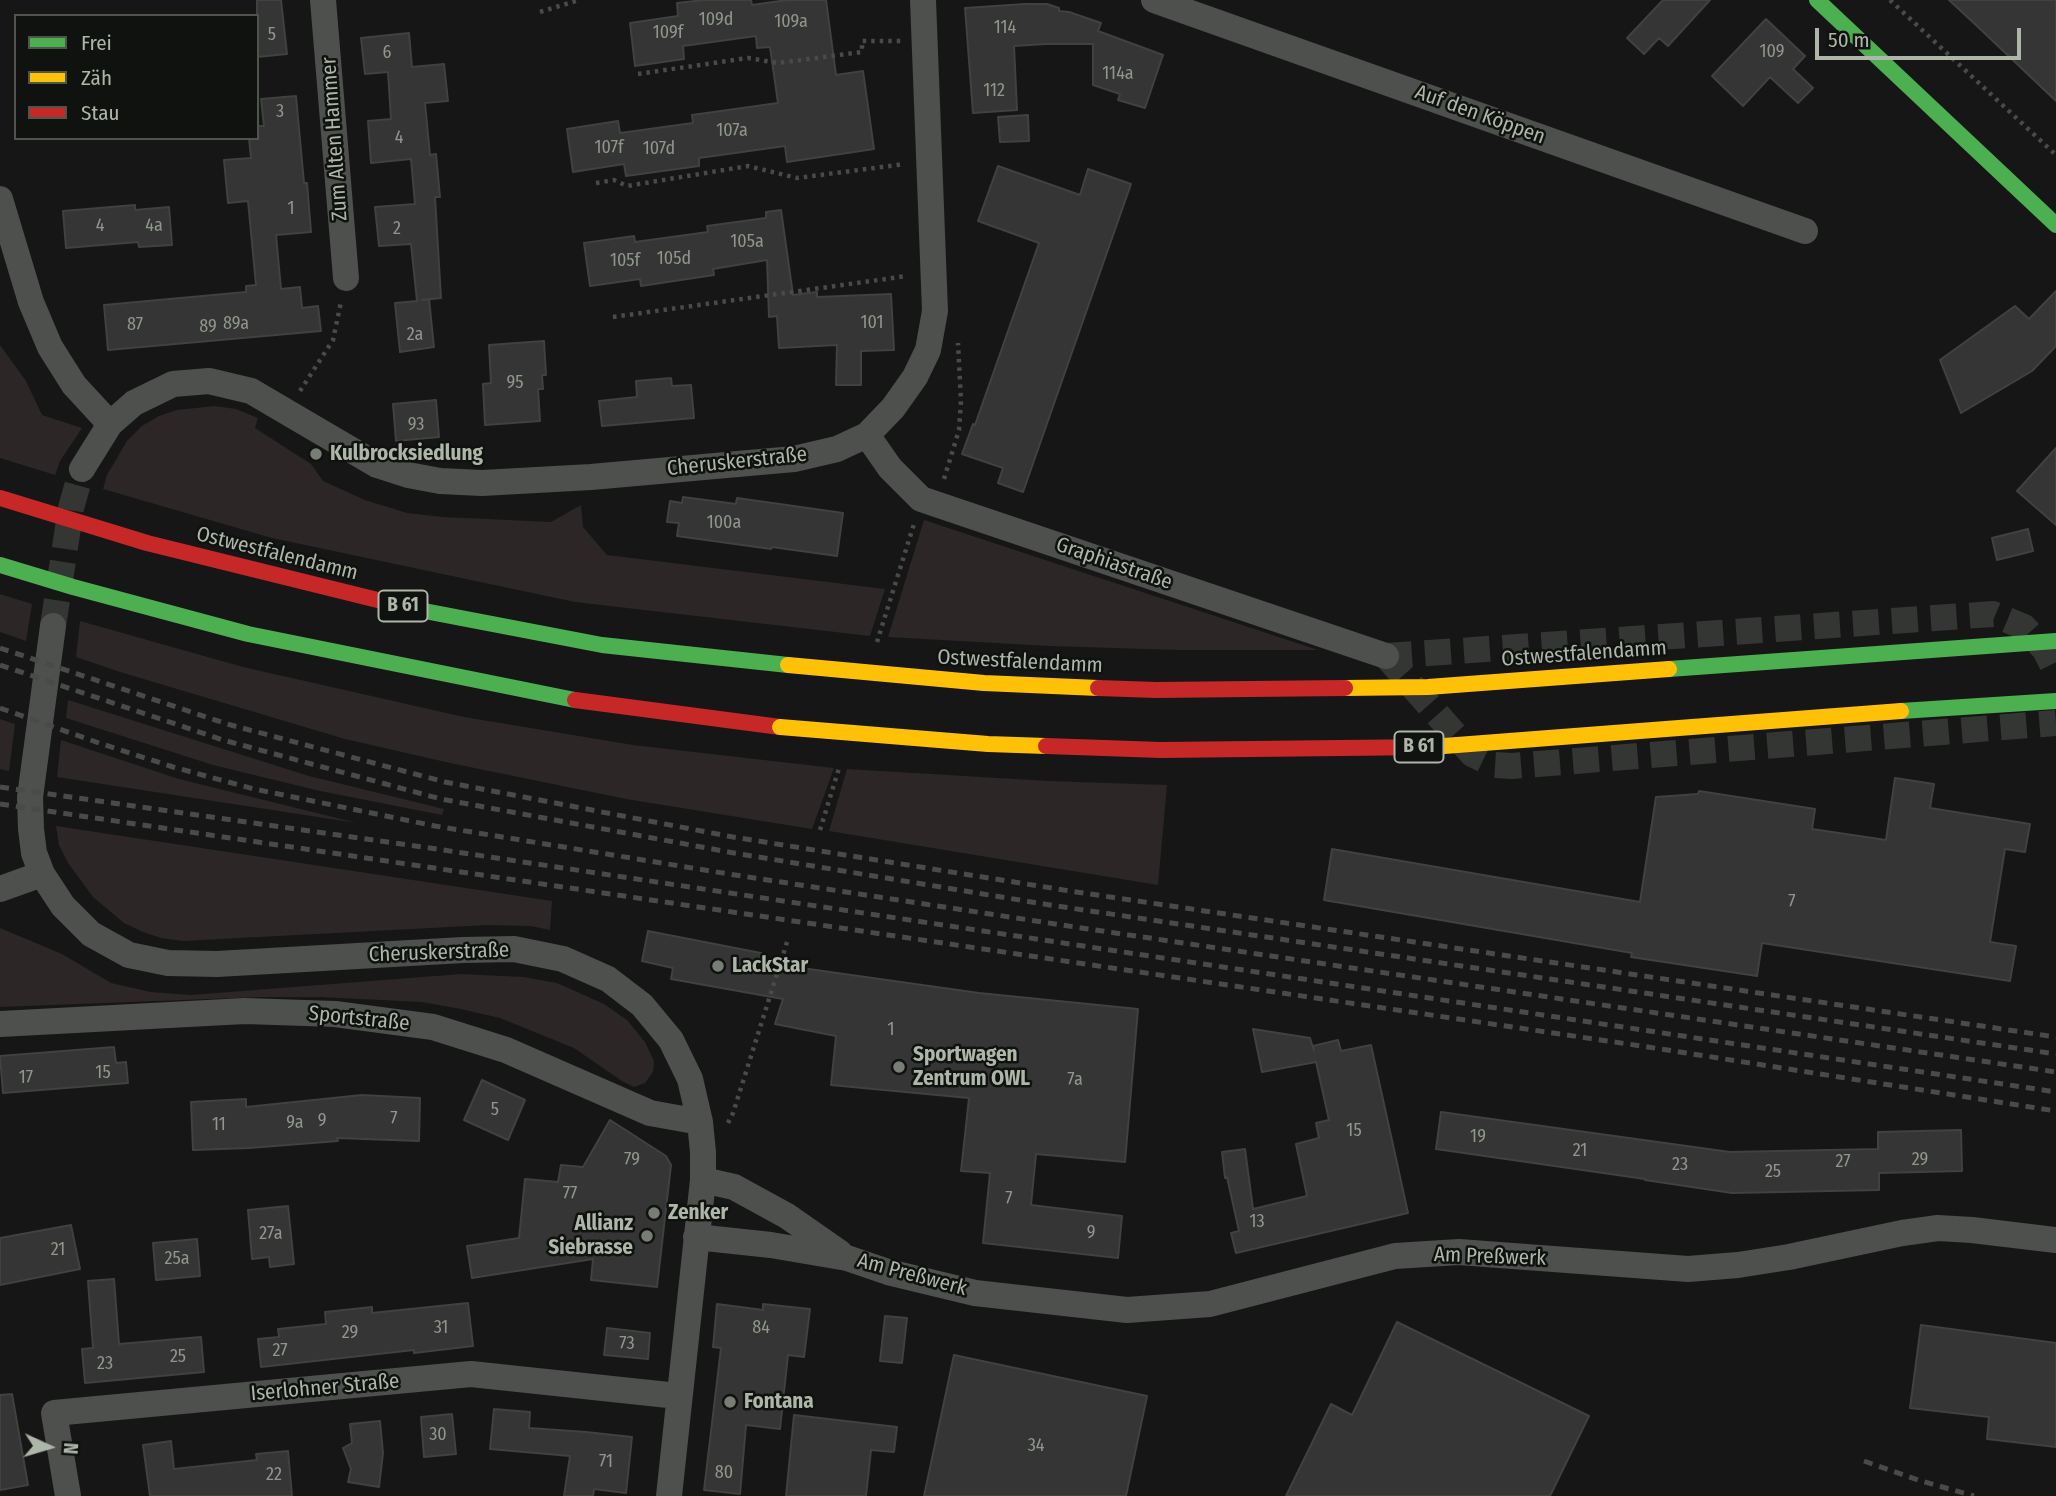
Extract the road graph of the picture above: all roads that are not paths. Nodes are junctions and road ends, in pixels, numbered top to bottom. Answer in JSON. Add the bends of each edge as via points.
{"nodes":[{"id":1,"x":323,"y":0,"type":"edge"},
{"id":2,"x":923,"y":0,"type":"edge"},
{"id":3,"x":1154,"y":0,"type":"edge"},
{"id":4,"x":1816,"y":0,"type":"edge"},
{"id":5,"x":0,"y":200,"type":"edge"},
{"id":6,"x":2056,"y":225,"type":"edge"},
{"id":7,"x":1805,"y":231,"type":"dead end"},
{"id":8,"x":346,"y":278,"type":"road end"},
{"id":9,"x":110,"y":424,"type":"junction"},
{"id":10,"x":867,"y":435,"type":"junction"},
{"id":11,"x":82,"y":470,"type":"tunnel mouth"},
{"id":12,"x":0,"y":498,"type":"edge"},
{"id":13,"x":0,"y":565,"type":"edge"},
{"id":14,"x":53,"y":626,"type":"tunnel mouth"},
{"id":15,"x":2056,"y":641,"type":"edge"},
{"id":16,"x":1386,"y":656,"type":"dead end"},
{"id":17,"x":2056,"y":701,"type":"edge"},
{"id":18,"x":42,"y":874,"type":"junction"},
{"id":19,"x":0,"y":888,"type":"edge"},
{"id":20,"x":0,"y":1024,"type":"edge"},
{"id":21,"x":700,"y":1122,"type":"junction"},
{"id":22,"x":703,"y":1180,"type":"junction"},
{"id":23,"x":696,"y":1237,"type":"junction"},
{"id":24,"x":2056,"y":1240,"type":"edge"},
{"id":25,"x":847,"y":1258,"type":"junction"},
{"id":26,"x":678,"y":1396,"type":"junction"},
{"id":27,"x":68,"y":1496,"type":"edge"},
{"id":28,"x":669,"y":1496,"type":"edge"}],
"edges":[{"from":1,"to":8,"type":"street","name":"Zum Alten Hammer"},
{"from":2,"to":10,"type":"street","name":"Cheruskerstraße","via":[[936,312],[928,351],[915,377]]},
{"from":3,"to":7,"type":"street","name":"Auf den Köppen"},
{"from":4,"to":6,"type":"main road"},
{"from":5,"to":9,"type":"street","via":[[50,347],[74,385]]},
{"from":9,"to":10,"type":"street","name":"Cheruskerstraße","via":[[134,403],[173,384],[209,382],[251,391],[377,465],[440,481],[482,484],[794,459],[838,449]]},
{"from":9,"to":11,"type":"street","name":"Cheruskerstraße"},
{"from":10,"to":16,"type":"street","name":"Graphiastraße","via":[[890,468],[921,499]]},
{"from":12,"to":15,"type":"main road","name":"Ostwestfalendamm","number":"B 61","bridge":true,"via":[[147,543],[394,605],[602,645],[984,683],[1143,689],[1428,687]]},
{"from":13,"to":17,"type":"main road","number":"B 61","bridge":true,"via":[[248,634],[587,702],[780,727],[988,744],[1161,750],[1446,747]]},
{"from":14,"to":18,"type":"street","name":"Cheruskerstraße","via":[[30,797],[34,853]]},
{"from":18,"to":19,"type":"street"},
{"from":18,"to":21,"type":"street","name":"Cheruskerstraße","via":[[63,906],[91,934],[129,955],[168,963],[463,950],[514,950],[562,959],[608,979],[642,1005],[671,1040],[690,1079]]},
{"from":20,"to":21,"type":"street","name":"Sportstraße","via":[[246,1010],[335,1014],[433,1027],[506,1050],[650,1113]]},
{"from":21,"to":22,"type":"street","name":"Cheruskerstraße"},
{"from":22,"to":23,"type":"street","name":"Cheruskerstraße"},
{"from":22,"to":25,"type":"street","name":"Am Preßwerk","via":[[734,1187],[787,1216]]},
{"from":23,"to":25,"type":"street","name":"Am Preßwerk"},
{"from":23,"to":26,"type":"street","name":"Cheruskerstraße"},
{"from":24,"to":25,"type":"street","name":"Am Preßwerk","via":[[1938,1228],[1789,1257],[1688,1269],[1459,1252],[1407,1255],[1210,1304],[1127,1310],[975,1293]]},
{"from":26,"to":27,"type":"street","name":"Iserlohner Straße","via":[[471,1374],[54,1413]]},
{"from":26,"to":28,"type":"street","name":"Cheruskerstraße"}]}
